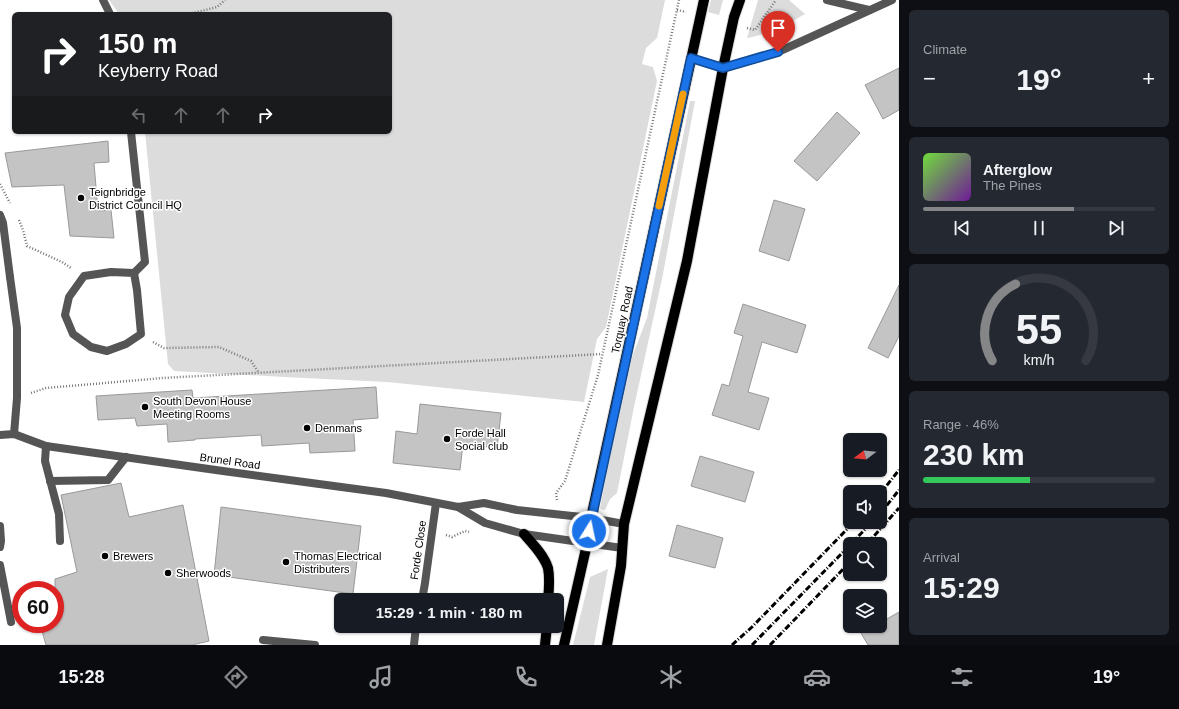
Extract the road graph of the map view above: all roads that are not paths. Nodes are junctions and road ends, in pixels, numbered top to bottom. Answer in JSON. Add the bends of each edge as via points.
{"nodes":[{"id":1,"x":103,"y":0,"type":"edge"},
{"id":2,"x":704,"y":0,"type":"edge"},
{"id":3,"x":740,"y":0,"type":"edge"},
{"id":4,"x":827,"y":0,"type":"edge"},
{"id":5,"x":892,"y":0,"type":"edge"},
{"id":6,"x":869,"y":10,"type":"junction"},
{"id":7,"x":109,"y":12,"type":"edge"},
{"id":8,"x":691,"y":58,"type":"junction"},
{"id":9,"x":723,"y":68,"type":"junction"},
{"id":10,"x":131,"y":134,"type":"edge"},
{"id":11,"x":0,"y":215,"type":"edge"},
{"id":12,"x":134,"y":273,"type":"junction"},
{"id":13,"x":14,"y":434,"type":"junction"},
{"id":14,"x":0,"y":435,"type":"edge"},
{"id":15,"x":46,"y":446,"type":"junction"},
{"id":16,"x":126,"y":457,"type":"junction"},
{"id":17,"x":50,"y":481,"type":"junction"},
{"id":18,"x":436,"y":502,"type":"junction"},
{"id":19,"x":458,"y":507,"type":"junction"},
{"id":20,"x":591,"y":518,"type":"junction"},
{"id":21,"x":624,"y":524,"type":"junction"},
{"id":22,"x":0,"y":526,"type":"edge"},
{"id":23,"x":524,"y":534,"type":"junction"},
{"id":24,"x":60,"y":540,"type":"dead end"},
{"id":25,"x":587,"y":544,"type":"junction"},
{"id":26,"x":0,"y":547,"type":"edge"},
{"id":27,"x":622,"y":548,"type":"junction"},
{"id":28,"x":0,"y":565,"type":"edge"},
{"id":29,"x":423,"y":593,"type":"edge"},
{"id":30,"x":548,"y":593,"type":"edge"},
{"id":31,"x":11,"y":622,"type":"dead end"},
{"id":32,"x":415,"y":633,"type":"edge"},
{"id":33,"x":546,"y":633,"type":"edge"},
{"id":34,"x":263,"y":640,"type":"dead end"},
{"id":35,"x":315,"y":645,"type":"edge"},
{"id":36,"x":414,"y":645,"type":"edge"},
{"id":37,"x":544,"y":645,"type":"edge"},
{"id":38,"x":564,"y":645,"type":"edge"},
{"id":39,"x":607,"y":645,"type":"edge"}],
"edges":[{"from":1,"to":7,"type":"street"},
{"from":2,"to":8,"type":"main road","name":"Torquay Road"},
{"from":3,"to":9,"type":"main road"},
{"from":4,"to":6,"type":"street"},
{"from":5,"to":6,"type":"street"},
{"from":6,"to":9,"type":"street","via":[[778,52]]},
{"from":8,"to":9,"type":"street"},
{"from":8,"to":20,"type":"main road","name":"Torquay Road"},
{"from":9,"to":21,"type":"main road","via":[[687,261]]},
{"from":10,"to":12,"type":"street","via":[[145,262]]},
{"from":11,"to":13,"type":"street","via":[[17,328]]},
{"from":12,"to":12,"type":"street","via":[[141,334],[126,344],[107,351],[91,347],[73,334],[65,315],[69,297],[84,276],[111,272]]},
{"from":13,"to":14,"type":"street","name":"Brunel Road"},
{"from":13,"to":15,"type":"street","name":"Brunel Road"},
{"from":15,"to":16,"type":"street","name":"Brunel Road"},
{"from":15,"to":17,"type":"street","via":[[45,461]]},
{"from":16,"to":17,"type":"street","via":[[108,480]]},
{"from":16,"to":18,"type":"street","name":"Brunel Road"},
{"from":17,"to":24,"type":"street","via":[[59,514]]},
{"from":18,"to":19,"type":"street","name":"Brunel Road"},
{"from":18,"to":29,"type":"street","name":"Forde Close"},
{"from":19,"to":20,"type":"street","name":"Brunel Road","via":[[484,503],[517,510]]},
{"from":19,"to":23,"type":"street","name":"Brunel Road","via":[[485,523]]},
{"from":20,"to":21,"type":"street","name":"Brunel Road"},
{"from":20,"to":25,"type":"main road","name":"Torquay Road"},
{"from":21,"to":27,"type":"main road"},
{"from":22,"to":26,"type":"street"},
{"from":23,"to":25,"type":"street","name":"Brunel Road"},
{"from":23,"to":30,"type":"main road","via":[[538,549],[548,567]]},
{"from":25,"to":27,"type":"street","name":"Brunel Road"},
{"from":25,"to":38,"type":"main road","name":"Torquay Road"},
{"from":27,"to":39,"type":"main road"},
{"from":28,"to":31,"type":"street"},
{"from":32,"to":36,"type":"street"},
{"from":33,"to":37,"type":"main road"},
{"from":34,"to":35,"type":"street"}]}
